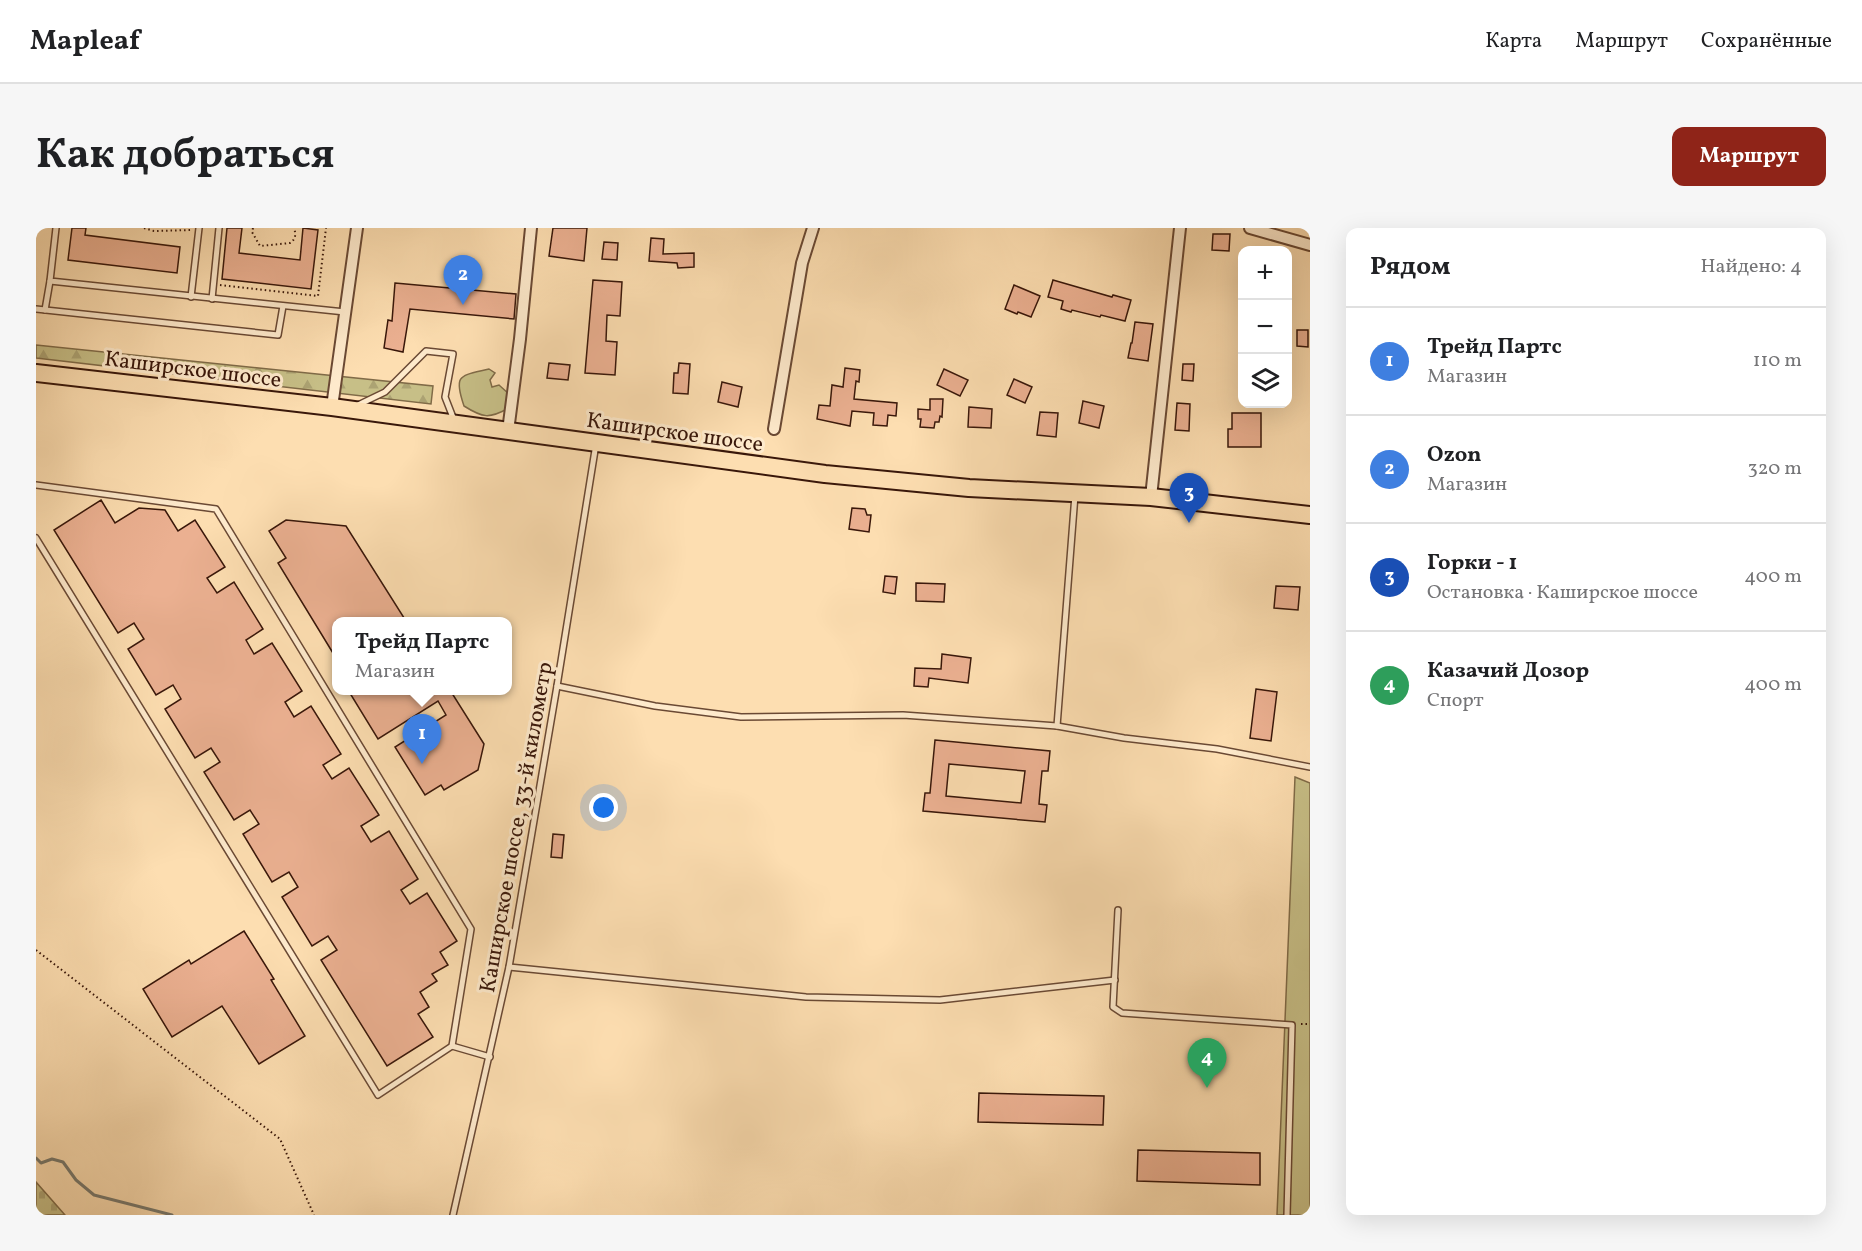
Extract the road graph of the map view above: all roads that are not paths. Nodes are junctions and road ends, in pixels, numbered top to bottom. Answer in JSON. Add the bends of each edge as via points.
{"nodes":[{"id":1,"x":56,"y":228,"type":"edge"},
{"id":2,"x":219,"y":228,"type":"edge"},
{"id":3,"x":357,"y":228,"type":"edge"},
{"id":4,"x":531,"y":228,"type":"edge"},
{"id":5,"x":813,"y":228,"type":"edge"},
{"id":6,"x":1180,"y":228,"type":"edge"},
{"id":7,"x":1250,"y":228,"type":"edge"},
{"id":8,"x":199,"y":230,"type":"edge"},
{"id":9,"x":1310,"y":244,"type":"edge"},
{"id":10,"x":50,"y":281,"type":"junction"},
{"id":11,"x":191,"y":297,"type":"junction"},
{"id":12,"x":212,"y":299,"type":"junction"},
{"id":13,"x":283,"y":306,"type":"junction"},
{"id":14,"x":36,"y":309,"type":"edge"},
{"id":15,"x":45,"y":310,"type":"junction"},
{"id":16,"x":345,"y":312,"type":"junction"},
{"id":17,"x":36,"y":372,"type":"edge"},
{"id":18,"x":340,"y":409,"type":"junction"},
{"id":19,"x":456,"y":424,"type":"junction"},
{"id":20,"x":774,"y":429,"type":"dead end"},
{"id":21,"x":508,"y":431,"type":"junction"},
{"id":22,"x":597,"y":443,"type":"junction"},
{"id":23,"x":36,"y":485,"type":"edge"},
{"id":24,"x":1076,"y":493,"type":"junction"},
{"id":25,"x":1151,"y":497,"type":"junction"},
{"id":26,"x":1310,"y":515,"type":"edge"},
{"id":27,"x":36,"y":538,"type":"edge"},
{"id":28,"x":557,"y":686,"type":"junction"},
{"id":29,"x":1057,"y":726,"type":"junction"},
{"id":30,"x":1310,"y":767,"type":"edge"},
{"id":31,"x":1118,"y":910,"type":"dead end"},
{"id":32,"x":508,"y":967,"type":"junction"},
{"id":33,"x":1115,"y":980,"type":"junction"},
{"id":34,"x":452,"y":1046,"type":"junction"},
{"id":35,"x":490,"y":1057,"type":"junction"},
{"id":36,"x":453,"y":1215,"type":"edge"},
{"id":37,"x":1287,"y":1215,"type":"edge"}],
"edges":[{"from":1,"to":10,"type":"lane"},
{"from":2,"to":12,"type":"lane"},
{"from":3,"to":16,"type":"street"},
{"from":4,"to":21,"type":"street"},
{"from":5,"to":20,"type":"street","via":[[802,264]]},
{"from":6,"to":25,"type":"street"},
{"from":7,"to":9,"type":"street"},
{"from":8,"to":11,"type":"lane"},
{"from":10,"to":11,"type":"lane"},
{"from":10,"to":15,"type":"lane"},
{"from":11,"to":12,"type":"lane"},
{"from":12,"to":13,"type":"lane"},
{"from":13,"to":15,"type":"lane","via":[[278,335]]},
{"from":13,"to":16,"type":"lane"},
{"from":14,"to":15,"type":"lane"},
{"from":16,"to":18,"type":"street"},
{"from":17,"to":18,"type":"main road","name":"Каширское шоссе"},
{"from":18,"to":19,"type":"main road","name":"Каширское шоссе"},
{"from":18,"to":19,"type":"lane","via":[[385,392],[426,351],[453,354],[446,397]]},
{"from":19,"to":21,"type":"main road","name":"Каширское шоссе"},
{"from":21,"to":22,"type":"main road","name":"Каширское шоссе"},
{"from":22,"to":24,"type":"main road","name":"Каширское шоссе","via":[[825,474],[969,488]]},
{"from":22,"to":28,"type":"lane","name":"Каширское шоссе, 33-й километр"},
{"from":23,"to":34,"type":"lane","via":[[216,509],[471,929]]},
{"from":24,"to":25,"type":"main road","name":"Каширское шоссе"},
{"from":24,"to":29,"type":"lane"},
{"from":25,"to":26,"type":"main road","name":"Каширское шоссе"},
{"from":27,"to":34,"type":"lane","via":[[378,1095]]},
{"from":28,"to":29,"type":"lane","via":[[655,706],[741,717],[903,715]]},
{"from":28,"to":32,"type":"lane","name":"Каширское шоссе, 33-й километр"},
{"from":29,"to":30,"type":"lane"},
{"from":31,"to":33,"type":"lane"},
{"from":32,"to":33,"type":"lane","via":[[806,997],[940,1000]]},
{"from":32,"to":35,"type":"lane","name":"Каширское шоссе, 33-й километр"},
{"from":33,"to":37,"type":"lane","via":[[1113,1007],[1122,1013],[1292,1025]]},
{"from":34,"to":35,"type":"lane"},
{"from":35,"to":36,"type":"lane","name":"Каширское шоссе, 33-й километр"}]}
